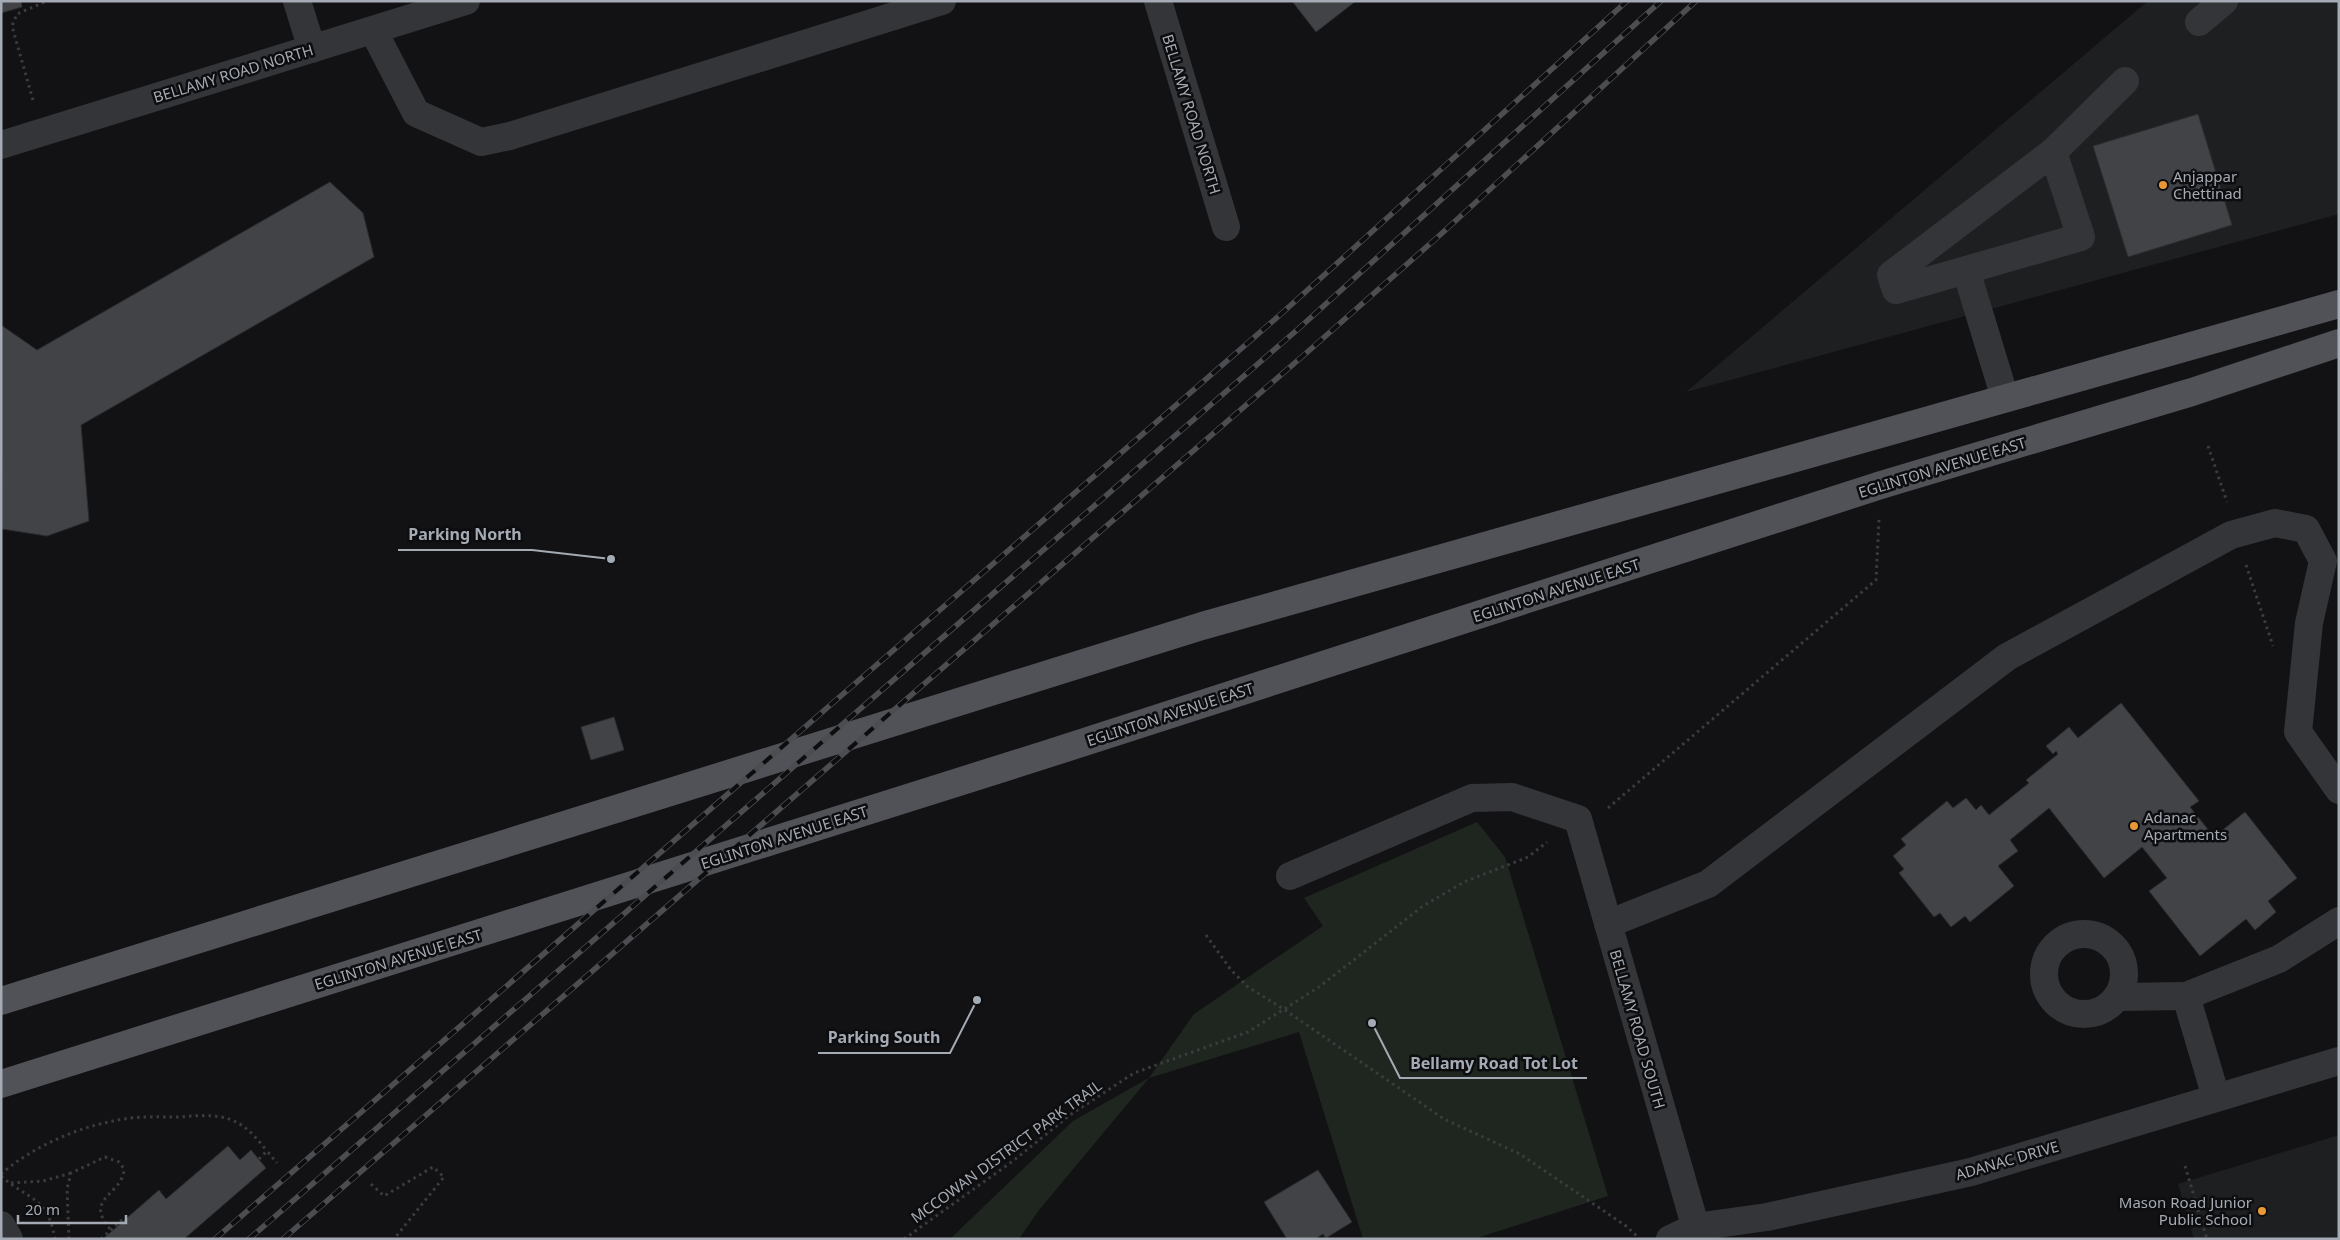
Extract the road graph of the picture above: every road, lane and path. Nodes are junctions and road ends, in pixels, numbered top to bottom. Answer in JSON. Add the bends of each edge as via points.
{"nodes":[{"id":1,"x":47,"y":1,"type":"edge"},
{"id":2,"x":297,"y":1,"type":"edge"},
{"id":3,"x":466,"y":1,"type":"edge"},
{"id":4,"x":942,"y":1,"type":"edge"},
{"id":5,"x":1158,"y":1,"type":"edge"},
{"id":6,"x":2224,"y":1,"type":"edge"},
{"id":7,"x":409,"y":9,"type":"edge"},
{"id":8,"x":2199,"y":22,"type":"dead end"},
{"id":9,"x":373,"y":30,"type":"junction"},
{"id":10,"x":312,"y":49,"type":"junction"},
{"id":11,"x":2125,"y":81,"type":"dead end"},
{"id":12,"x":42,"y":132,"type":"junction"},
{"id":13,"x":1,"y":145,"type":"edge"},
{"id":14,"x":2053,"y":152,"type":"junction"},
{"id":15,"x":1226,"y":227,"type":"dead end"},
{"id":16,"x":1966,"y":270,"type":"junction"},
{"id":17,"x":2339,"y":304,"type":"edge"},
{"id":18,"x":2339,"y":343,"type":"edge"},
{"id":19,"x":2005,"y":398,"type":"junction"},
{"id":20,"x":2208,"y":446,"type":"dead end"},
{"id":21,"x":1881,"y":485,"type":"junction"},
{"id":22,"x":2229,"y":508,"type":"dead end"},
{"id":23,"x":2244,"y":559,"type":"dead end"},
{"id":24,"x":2275,"y":654,"type":"dead end"},
{"id":25,"x":2339,"y":790,"type":"edge"},
{"id":26,"x":1578,"y":819,"type":"junction"},
{"id":27,"x":1290,"y":876,"type":"dead end"},
{"id":28,"x":2339,"y":921,"type":"edge"},
{"id":29,"x":1608,"y":924,"type":"junction"},
{"id":30,"x":1206,"y":935,"type":"dead end"},
{"id":31,"x":2186,"y":996,"type":"junction"},
{"id":32,"x":2118,"y":997,"type":"dead end"},
{"id":33,"x":1,"y":1001,"type":"edge"},
{"id":34,"x":1285,"y":1010,"type":"junction"},
{"id":35,"x":2339,"y":1061,"type":"edge"},
{"id":36,"x":1,"y":1084,"type":"edge"},
{"id":37,"x":2216,"y":1097,"type":"junction"},
{"id":38,"x":267,"y":1151,"type":"junction"},
{"id":39,"x":259,"y":1159,"type":"dead end"},
{"id":40,"x":277,"y":1163,"type":"dead end"},
{"id":41,"x":2186,"y":1166,"type":"dead end"},
{"id":42,"x":71,"y":1173,"type":"junction"},
{"id":43,"x":1,"y":1175,"type":"edge"},
{"id":44,"x":11,"y":1183,"type":"junction"},
{"id":45,"x":371,"y":1184,"type":"dead end"},
{"id":46,"x":126,"y":1219,"type":"dead end"},
{"id":47,"x":1,"y":1225,"type":"edge"},
{"id":48,"x":110,"y":1230,"type":"junction"},
{"id":49,"x":1697,"y":1233,"type":"edge"},
{"id":50,"x":9,"y":1239,"type":"edge"},
{"id":51,"x":54,"y":1239,"type":"edge"},
{"id":52,"x":68,"y":1239,"type":"edge"},
{"id":53,"x":100,"y":1239,"type":"edge"},
{"id":54,"x":394,"y":1239,"type":"edge"},
{"id":55,"x":904,"y":1239,"type":"edge"},
{"id":56,"x":1640,"y":1239,"type":"edge"},
{"id":57,"x":1670,"y":1239,"type":"edge"},
{"id":58,"x":2207,"y":1239,"type":"edge"}],
"edges":[{"from":1,"to":12,"type":"path","via":[[16,14],[12,26]]},
{"from":2,"to":10,"type":"street"},
{"from":3,"to":7,"type":"street","name":"BELLAMY ROAD NORTH"},
{"from":4,"to":9,"type":"street","via":[[510,136],[481,142],[416,113]]},
{"from":5,"to":15,"type":"street","name":"BELLAMY ROAD NORTH"},
{"from":6,"to":8,"type":"street"},
{"from":7,"to":9,"type":"street","name":"BELLAMY ROAD NORTH"},
{"from":9,"to":10,"type":"street","name":"BELLAMY ROAD NORTH"},
{"from":10,"to":12,"type":"street","name":"BELLAMY ROAD NORTH"},
{"from":11,"to":14,"type":"street"},
{"from":12,"to":13,"type":"street","name":"BELLAMY ROAD NORTH"},
{"from":14,"to":16,"type":"street","via":[[2081,237]]},
{"from":14,"to":16,"type":"street","via":[[1891,275],[1896,290]]},
{"from":16,"to":19,"type":"street"},
{"from":17,"to":19,"type":"main road"},
{"from":18,"to":21,"type":"main road","name":"EGLINTON AVENUE EAST","via":[[2192,392]]},
{"from":19,"to":33,"type":"main road","via":[[1202,626]]},
{"from":20,"to":22,"type":"path"},
{"from":21,"to":26,"type":"path","name":"MCCOWAN DISTRICT PARK TRAIL","via":[[1876,580],[1611,807]]},
{"from":21,"to":36,"type":"main road","name":"EGLINTON AVENUE EAST","via":[[1053,752]]},
{"from":23,"to":24,"type":"path"},
{"from":25,"to":29,"type":"street","via":[[2298,732],[2309,623],[2323,561],[2306,529],[2275,523],[2231,535],[2007,657],[1708,884]]},
{"from":26,"to":27,"type":"street","via":[[1512,797],[1472,798]]},
{"from":26,"to":29,"type":"street","name":"BELLAMY ROAD SOUTH"},
{"from":26,"to":34,"type":"path","name":"MCCOWAN DISTRICT PARK TRAIL","via":[[1528,857],[1464,882],[1423,906]]},
{"from":28,"to":31,"type":"street","via":[[2279,959]]},
{"from":29,"to":49,"type":"street","name":"BELLAMY ROAD SOUTH"},
{"from":30,"to":34,"type":"path","via":[[1231,970],[1248,987]]},
{"from":31,"to":32,"type":"street"},
{"from":31,"to":37,"type":"street"},
{"from":34,"to":55,"type":"path","name":"MCCOWAN DISTRICT PARK TRAIL","via":[[1248,1032],[1134,1073],[1070,1115],[1013,1161]]},
{"from":34,"to":56,"type":"path","via":[[1444,1119],[1520,1154],[1626,1226]]},
{"from":35,"to":37,"type":"street","name":"ADANAC DRIVE"},
{"from":37,"to":49,"type":"street","name":"ADANAC DRIVE","via":[[1971,1172]]},
{"from":38,"to":39,"type":"path"},
{"from":38,"to":40,"type":"path"},
{"from":38,"to":43,"type":"path","via":[[245,1127],[226,1118],[136,1118],[80,1130],[22,1157]]},
{"from":41,"to":58,"type":"path"},
{"from":42,"to":44,"type":"path","via":[[43,1181]]},
{"from":42,"to":48,"type":"path","via":[[105,1157],[111,1157],[122,1165],[124,1174],[100,1208],[101,1219]]},
{"from":42,"to":52,"type":"path","via":[[67,1189]]},
{"from":43,"to":44,"type":"path"},
{"from":44,"to":51,"type":"path","via":[[45,1208]]},
{"from":45,"to":54,"type":"path","via":[[384,1196],[433,1167],[444,1177]]},
{"from":46,"to":48,"type":"path"},
{"from":47,"to":50,"type":"street"},
{"from":48,"to":53,"type":"path"},
{"from":49,"to":57,"type":"street","name":"ADANAC DRIVE"}]}
